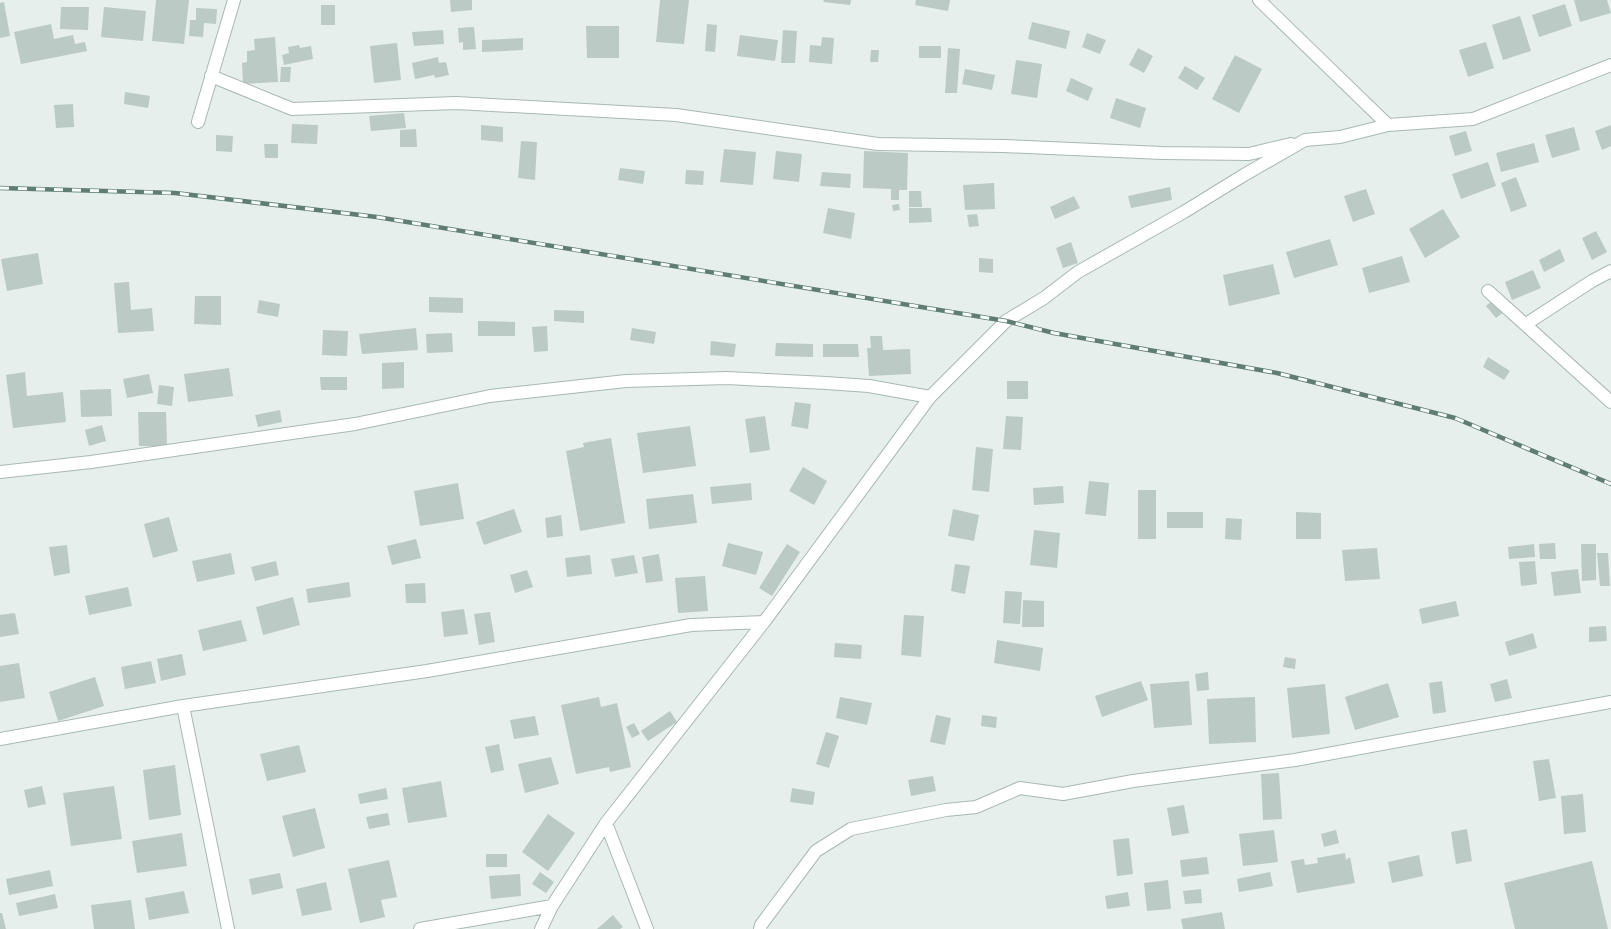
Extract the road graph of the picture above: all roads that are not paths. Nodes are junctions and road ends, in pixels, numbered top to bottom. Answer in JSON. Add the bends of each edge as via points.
{"nodes":[{"id":1,"x":234,"y":0,"type":"edge"},
{"id":2,"x":1259,"y":0,"type":"edge"},
{"id":3,"x":1611,"y":65,"type":"edge"},
{"id":4,"x":211,"y":76,"type":"junction"},
{"id":5,"x":198,"y":122,"type":"dead end"},
{"id":6,"x":1388,"y":125,"type":"junction"},
{"id":7,"x":1305,"y":140,"type":"junction"},
{"id":8,"x":1611,"y":271,"type":"edge"},
{"id":9,"x":1488,"y":292,"type":"dead end"},
{"id":10,"x":1526,"y":324,"type":"junction"},
{"id":11,"x":930,"y":397,"type":"junction"},
{"id":12,"x":1611,"y":402,"type":"edge"},
{"id":13,"x":0,"y":472,"type":"edge"},
{"id":14,"x":764,"y":622,"type":"junction"},
{"id":15,"x":1611,"y":702,"type":"edge"},
{"id":16,"x":183,"y":706,"type":"junction"},
{"id":17,"x":0,"y":739,"type":"edge"},
{"id":18,"x":606,"y":823,"type":"junction"},
{"id":19,"x":552,"y":906,"type":"junction"},
{"id":20,"x":228,"y":929,"type":"edge"},
{"id":21,"x":420,"y":929,"type":"edge"},
{"id":22,"x":541,"y":929,"type":"edge"},
{"id":23,"x":647,"y":929,"type":"edge"},
{"id":24,"x":760,"y":929,"type":"edge"}],
"edges":[{"from":1,"to":4,"type":"street"},
{"from":2,"to":6,"type":"street"},
{"from":3,"to":6,"type":"street","via":[[1473,119]]},
{"from":4,"to":5,"type":"street"},
{"from":4,"to":7,"type":"street","via":[[292,108],[456,104],[676,115],[878,144],[1248,154]]},
{"from":6,"to":7,"type":"street","via":[[1340,137]]},
{"from":7,"to":11,"type":"street","via":[[1078,272],[1044,298],[1006,321]]},
{"from":8,"to":10,"type":"street"},
{"from":9,"to":10,"type":"street"},
{"from":10,"to":12,"type":"street"},
{"from":11,"to":13,"type":"street","via":[[868,386],[727,378],[626,381],[490,396],[355,424],[91,462]]},
{"from":11,"to":14,"type":"street"},
{"from":14,"to":16,"type":"street","via":[[691,625],[427,671]]},
{"from":14,"to":18,"type":"street"},
{"from":15,"to":24,"type":"street","via":[[1295,760],[1133,781],[1064,794],[1020,788],[976,807],[946,810],[851,829],[816,851]]},
{"from":16,"to":17,"type":"street"},
{"from":16,"to":20,"type":"street"},
{"from":18,"to":19,"type":"street"},
{"from":18,"to":23,"type":"street"},
{"from":19,"to":21,"type":"street"},
{"from":19,"to":22,"type":"street"}]}
